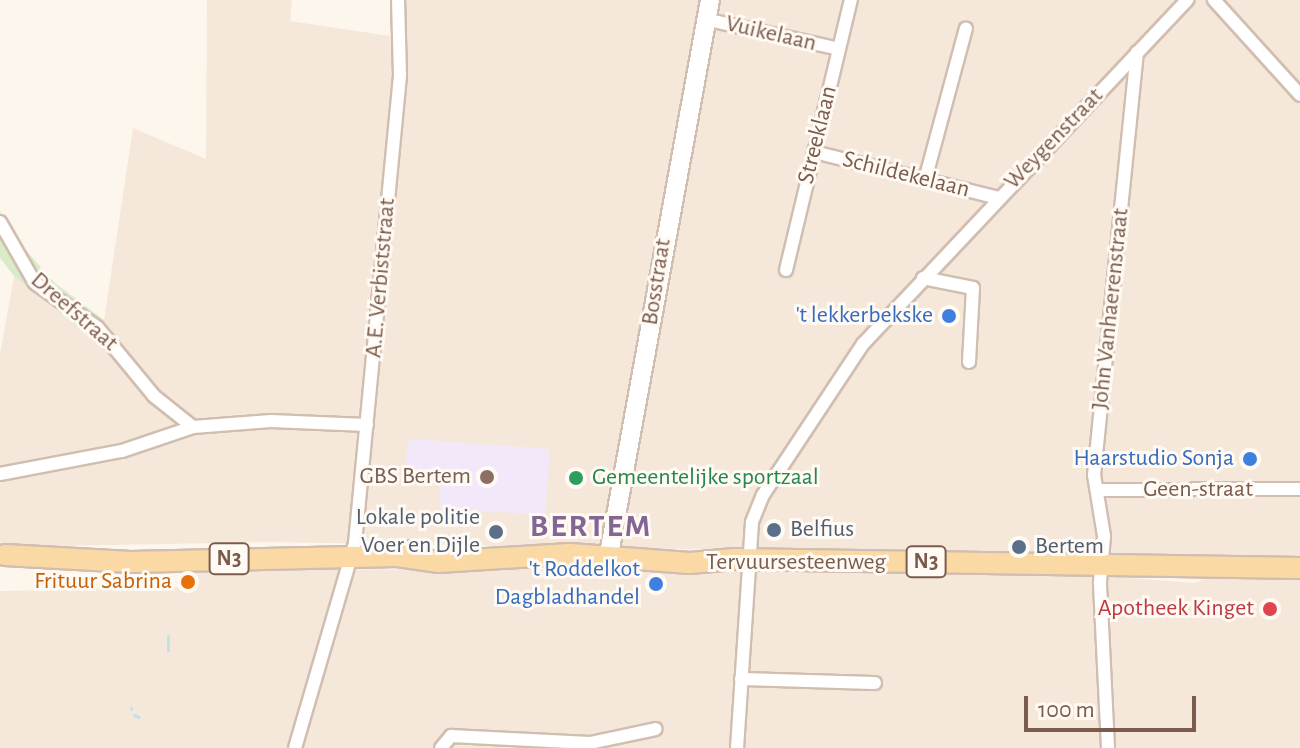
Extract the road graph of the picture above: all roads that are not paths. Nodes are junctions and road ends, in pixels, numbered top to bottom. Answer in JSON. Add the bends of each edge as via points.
{"nodes":[{"id":1,"x":398,"y":0,"type":"edge"},
{"id":2,"x":710,"y":0,"type":"edge"},
{"id":3,"x":851,"y":0,"type":"edge"},
{"id":4,"x":1187,"y":0,"type":"edge"},
{"id":5,"x":1214,"y":0,"type":"edge"},
{"id":6,"x":704,"y":19,"type":"junction"},
{"id":7,"x":966,"y":28,"type":"dead end"},
{"id":8,"x":839,"y":49,"type":"junction"},
{"id":9,"x":1137,"y":52,"type":"junction"},
{"id":10,"x":1300,"y":95,"type":"edge"},
{"id":11,"x":814,"y":152,"type":"junction"},
{"id":12,"x":925,"y":180,"type":"junction"},
{"id":13,"x":998,"y":198,"type":"junction"},
{"id":14,"x":0,"y":222,"type":"edge"},
{"id":15,"x":786,"y":270,"type":"dead end"},
{"id":16,"x":923,"y":278,"type":"junction"},
{"id":17,"x":969,"y":362,"type":"dead end"},
{"id":18,"x":367,"y":425,"type":"junction"},
{"id":19,"x":193,"y":427,"type":"junction"},
{"id":20,"x":0,"y":474,"type":"edge"},
{"id":21,"x":1300,"y":489,"type":"edge"},
{"id":22,"x":1097,"y":490,"type":"junction"},
{"id":23,"x":2,"y":555,"type":"edge"},
{"id":24,"x":352,"y":556,"type":"junction"},
{"id":25,"x":608,"y":560,"type":"junction"},
{"id":26,"x":749,"y":560,"type":"junction"},
{"id":27,"x":1103,"y":565,"type":"junction"},
{"id":28,"x":1300,"y":568,"type":"edge"},
{"id":29,"x":741,"y":679,"type":"junction"},
{"id":30,"x":875,"y":683,"type":"dead end"},
{"id":31,"x":656,"y":729,"type":"dead end"},
{"id":32,"x":295,"y":748,"type":"edge"},
{"id":33,"x":441,"y":748,"type":"edge"},
{"id":34,"x":737,"y":748,"type":"edge"},
{"id":35,"x":1108,"y":748,"type":"edge"}],
"edges":[{"from":1,"to":18,"type":"street","name":"A.E. Verbiststraat","via":[[400,75]]},
{"from":2,"to":6,"type":"street","name":"Bosstraat"},
{"from":3,"to":8,"type":"street","name":"Streeklaan"},
{"from":4,"to":9,"type":"street","name":"Weygenstraat"},
{"from":5,"to":10,"type":"street"},
{"from":6,"to":8,"type":"street","name":"Vuikelaan"},
{"from":6,"to":25,"type":"street","name":"Bosstraat"},
{"from":7,"to":12,"type":"street"},
{"from":8,"to":11,"type":"street","name":"Streeklaan"},
{"from":9,"to":13,"type":"street","name":"Weygenstraat"},
{"from":9,"to":22,"type":"street","name":"John Vanhaerenstraat"},
{"from":11,"to":12,"type":"street","name":"Schildekelaan"},
{"from":11,"to":15,"type":"street","name":"Streeklaan"},
{"from":12,"to":13,"type":"street","name":"Schildekelaan"},
{"from":13,"to":16,"type":"street","name":"Weygenstraat"},
{"from":14,"to":19,"type":"street","name":"Dreefstraat","via":[[35,283],[98,328],[154,396]]},
{"from":16,"to":17,"type":"street","via":[[973,288]]},
{"from":16,"to":26,"type":"street","name":"Weygenstraat","via":[[863,344],[780,467],[755,512]]},
{"from":18,"to":19,"type":"street","via":[[271,421]]},
{"from":18,"to":24,"type":"street","name":"A.E. Verbiststraat"},
{"from":19,"to":20,"type":"street","via":[[122,451]]},
{"from":21,"to":22,"type":"street","name":"Geen-straat"},
{"from":22,"to":27,"type":"street","name":"John Vanhaerenstraat"},
{"from":23,"to":24,"type":"main road","name":"Tervuursesteenweg","number":"N3","via":[[105,552],[148,560]]},
{"from":24,"to":25,"type":"main road","name":"Tervuursesteenweg","number":"N3","via":[[397,556],[416,562]]},
{"from":24,"to":32,"type":"street","name":"A.E. Verbiststraat"},
{"from":25,"to":26,"type":"main road","name":"Tervuursesteenweg","number":"N3"},
{"from":26,"to":27,"type":"main road","name":"Tervuursesteenweg","number":"N3"},
{"from":26,"to":29,"type":"street","name":"Weygenstraat"},
{"from":27,"to":28,"type":"main road","name":"Tervuursesteenweg","number":"N3"},
{"from":27,"to":35,"type":"street","name":"John Vanhaerenstraat"},
{"from":29,"to":30,"type":"street"},
{"from":29,"to":34,"type":"street","name":"Weygenstraat"},
{"from":31,"to":33,"type":"street","via":[[590,743],[451,736]]}]}
